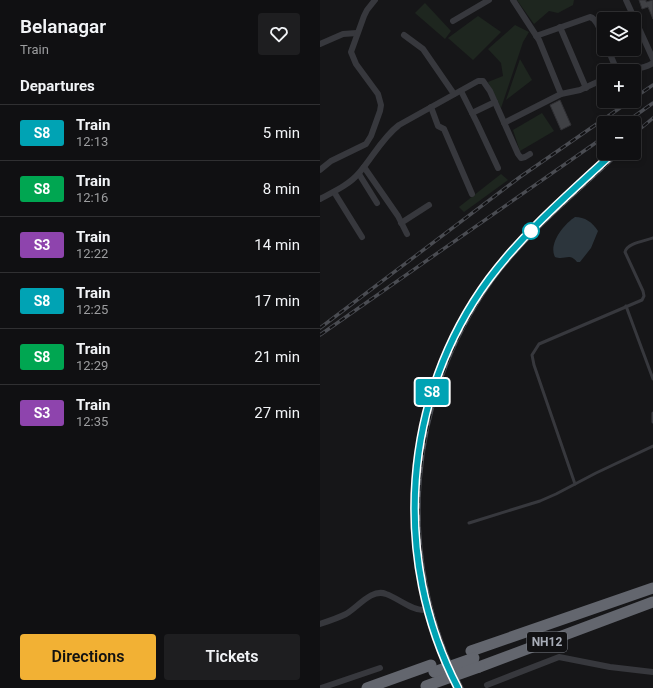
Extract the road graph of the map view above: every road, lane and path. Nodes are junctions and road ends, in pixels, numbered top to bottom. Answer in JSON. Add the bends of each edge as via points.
{"nodes":[{"id":1,"x":375,"y":0,"type":"edge"},
{"id":2,"x":489,"y":0,"type":"edge"},
{"id":3,"x":513,"y":0,"type":"edge"},
{"id":4,"x":626,"y":0,"type":"edge"},
{"id":5,"x":453,"y":21,"type":"dead end"},
{"id":6,"x":597,"y":26,"type":"edge"},
{"id":7,"x":560,"y":27,"type":"junction"},
{"id":8,"x":357,"y":33,"type":"junction"},
{"id":9,"x":404,"y":35,"type":"dead end"},
{"id":10,"x":536,"y":36,"type":"junction"},
{"id":11,"x":320,"y":43,"type":"edge"},
{"id":12,"x":653,"y":59,"type":"edge"},
{"id":13,"x":653,"y":63,"type":"edge"},
{"id":14,"x":641,"y":69,"type":"edge"},
{"id":15,"x":597,"y":82,"type":"edge"},
{"id":16,"x":586,"y":88,"type":"junction"},
{"id":17,"x":461,"y":91,"type":"junction"},
{"id":18,"x":454,"y":94,"type":"junction"},
{"id":19,"x":561,"y":94,"type":"junction"},
{"id":20,"x":495,"y":102,"type":"junction"},
{"id":21,"x":431,"y":107,"type":"junction"},
{"id":22,"x":472,"y":113,"type":"junction"},
{"id":23,"x":504,"y":123,"type":"junction"},
{"id":24,"x":530,"y":154,"type":"dead end"},
{"id":25,"x":364,"y":167,"type":"junction"},
{"id":26,"x":498,"y":168,"type":"dead end"},
{"id":27,"x":320,"y":170,"type":"edge"},
{"id":28,"x":358,"y":174,"type":"junction"},
{"id":29,"x":334,"y":192,"type":"junction"},
{"id":30,"x":472,"y":194,"type":"dead end"},
{"id":31,"x":320,"y":199,"type":"edge"},
{"id":32,"x":377,"y":203,"type":"dead end"},
{"id":33,"x":429,"y":205,"type":"dead end"},
{"id":34,"x":402,"y":223,"type":"junction"},
{"id":35,"x":407,"y":234,"type":"dead end"},
{"id":36,"x":362,"y":237,"type":"dead end"},
{"id":37,"x":653,"y":238,"type":"edge"},
{"id":38,"x":626,"y":306,"type":"junction"},
{"id":39,"x":653,"y":379,"type":"edge"},
{"id":40,"x":653,"y":413,"type":"edge"},
{"id":41,"x":653,"y":422,"type":"edge"},
{"id":42,"x":653,"y":446,"type":"edge"},
{"id":43,"x":575,"y":484,"type":"junction"},
{"id":44,"x":469,"y":523,"type":"dead end"},
{"id":45,"x":653,"y":588,"type":"edge"},
{"id":46,"x":653,"y":602,"type":"edge"},
{"id":47,"x":423,"y":610,"type":"dead end"},
{"id":48,"x":320,"y":624,"type":"edge"},
{"id":49,"x":475,"y":659,"type":"junction"},
{"id":50,"x":380,"y":668,"type":"dead end"},
{"id":51,"x":432,"y":669,"type":"junction"},
{"id":52,"x":653,"y":672,"type":"edge"},
{"id":53,"x":487,"y":685,"type":"dead end"},
{"id":54,"x":422,"y":687,"type":"edge"},
{"id":55,"x":321,"y":688,"type":"edge"},
{"id":56,"x":368,"y":688,"type":"edge"},
{"id":57,"x":390,"y":688,"type":"edge"}],
"edges":[{"from":1,"to":8,"type":"street","via":[[367,10]]},
{"from":2,"to":5,"type":"street"},
{"from":3,"to":10,"type":"street"},
{"from":4,"to":12,"type":"street"},
{"from":6,"to":7,"type":"street","via":[[590,17]]},
{"from":7,"to":10,"type":"street"},
{"from":7,"to":16,"type":"street"},
{"from":8,"to":11,"type":"street","via":[[343,34]]},
{"from":8,"to":27,"type":"street","via":[[352,48],[353,58],[378,94],[380,111],[366,144],[331,161]]},
{"from":9,"to":18,"type":"street","via":[[423,49]]},
{"from":10,"to":19,"type":"street"},
{"from":13,"to":14,"type":"street"},
{"from":15,"to":16,"type":"street"},
{"from":16,"to":19,"type":"street"},
{"from":17,"to":18,"type":"street"},
{"from":17,"to":20,"type":"street","via":[[478,81],[483,81]]},
{"from":17,"to":22,"type":"street"},
{"from":18,"to":21,"type":"street"},
{"from":19,"to":23,"type":"street"},
{"from":20,"to":22,"type":"street"},
{"from":20,"to":23,"type":"street"},
{"from":21,"to":25,"type":"street","via":[[391,131]]},
{"from":21,"to":30,"type":"street","via":[[438,126],[444,129]]},
{"from":22,"to":26,"type":"street"},
{"from":23,"to":24,"type":"street","via":[[521,158]]},
{"from":25,"to":28,"type":"street"},
{"from":25,"to":34,"type":"street"},
{"from":28,"to":29,"type":"street"},
{"from":28,"to":32,"type":"street"},
{"from":29,"to":31,"type":"street"},
{"from":29,"to":36,"type":"street"},
{"from":33,"to":34,"type":"street"},
{"from":34,"to":35,"type":"street"},
{"from":37,"to":38,"type":"lane","via":[[626,249],[625,252],[644,296],[642,300]]},
{"from":38,"to":39,"type":"lane"},
{"from":38,"to":43,"type":"lane","via":[[539,344],[532,355]]},
{"from":40,"to":41,"type":"lane"},
{"from":42,"to":43,"type":"lane"},
{"from":43,"to":44,"type":"lane","via":[[540,501]]},
{"from":45,"to":49,"type":"highway","via":[[538,628]]},
{"from":46,"to":49,"type":"highway","number":"NH12"},
{"from":47,"to":48,"type":"street","via":[[381,592],[370,596],[344,615]]},
{"from":49,"to":51,"type":"highway"},
{"from":49,"to":54,"type":"highway","number":"NH12","bridge":true},
{"from":50,"to":55,"type":"street"},
{"from":51,"to":56,"type":"highway"},
{"from":51,"to":57,"type":"highway"},
{"from":52,"to":53,"type":"street","via":[[559,657]]}]}
